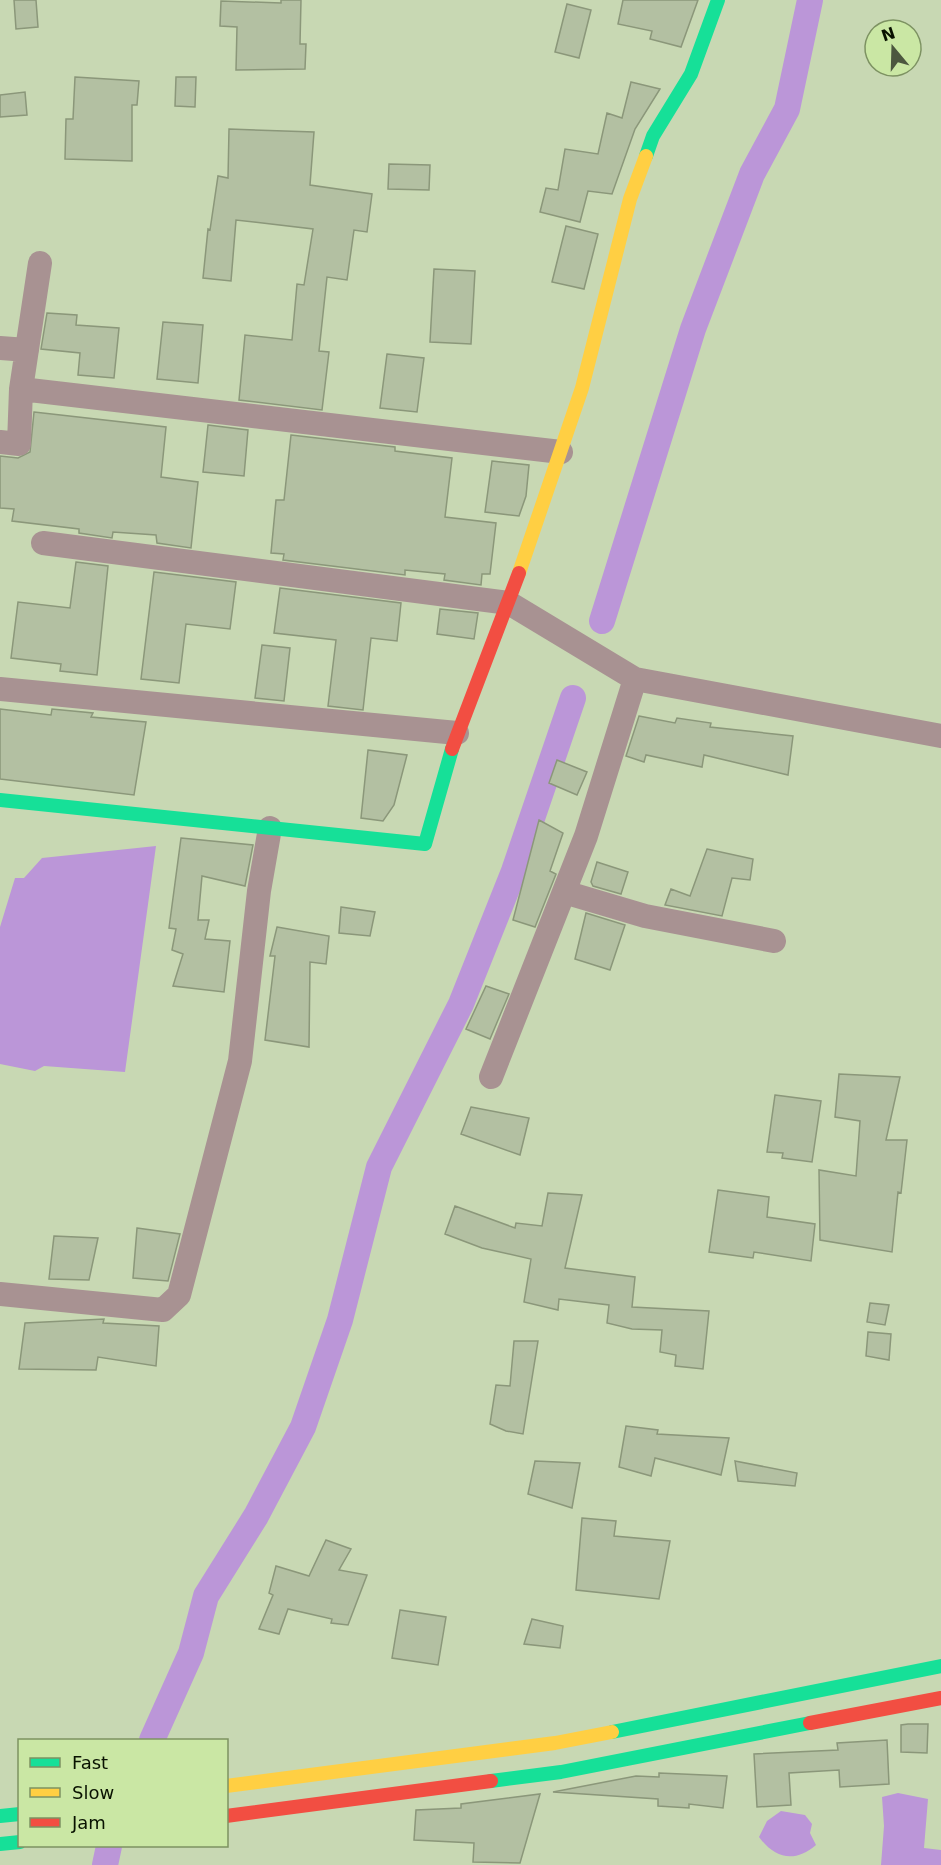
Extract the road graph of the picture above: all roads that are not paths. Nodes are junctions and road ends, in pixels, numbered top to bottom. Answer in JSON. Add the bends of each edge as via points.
{"nodes":[{"id":1,"x":718,"y":0,"type":"edge"},
{"id":2,"x":40,"y":263,"type":"dead end"},
{"id":3,"x":0,"y":348,"type":"edge"},
{"id":4,"x":27,"y":350,"type":"junction"},
{"id":5,"x":21,"y":388,"type":"junction"},
{"id":6,"x":0,"y":442,"type":"edge"},
{"id":7,"x":561,"y":452,"type":"junction"},
{"id":8,"x":43,"y":543,"type":"dead end"},
{"id":9,"x":509,"y":603,"type":"junction"},
{"id":10,"x":635,"y":678,"type":"junction"},
{"id":11,"x":0,"y":688,"type":"edge"},
{"id":12,"x":457,"y":733,"type":"junction"},
{"id":13,"x":941,"y":736,"type":"edge"},
{"id":14,"x":0,"y":800,"type":"edge"},
{"id":15,"x":270,"y":828,"type":"junction"},
{"id":16,"x":564,"y":892,"type":"junction"},
{"id":17,"x":774,"y":941,"type":"dead end"},
{"id":18,"x":491,"y":1077,"type":"dead end"},
{"id":19,"x":0,"y":1294,"type":"edge"},
{"id":20,"x":941,"y":1666,"type":"edge"},
{"id":21,"x":941,"y":1698,"type":"edge"},
{"id":22,"x":228,"y":1786,"type":"edge"},
{"id":23,"x":18,"y":1814,"type":"edge"},
{"id":24,"x":228,"y":1815,"type":"edge"},
{"id":25,"x":0,"y":1816,"type":"edge"},
{"id":26,"x":18,"y":1842,"type":"edge"},
{"id":27,"x":0,"y":1844,"type":"edge"}],
"edges":[{"from":1,"to":7,"type":"main road","via":[[691,74],[653,136],[630,199],[582,388]]},
{"from":2,"to":4,"type":"street"},
{"from":3,"to":4,"type":"street"},
{"from":4,"to":5,"type":"street"},
{"from":5,"to":6,"type":"street","via":[[19,444]]},
{"from":5,"to":7,"type":"street"},
{"from":7,"to":9,"type":"main road"},
{"from":8,"to":9,"type":"street"},
{"from":9,"to":10,"type":"street"},
{"from":9,"to":12,"type":"main road"},
{"from":10,"to":13,"type":"street"},
{"from":10,"to":16,"type":"street","via":[[586,836]]},
{"from":11,"to":12,"type":"street"},
{"from":12,"to":15,"type":"main road","via":[[425,844]]},
{"from":14,"to":15,"type":"main road"},
{"from":15,"to":19,"type":"street","via":[[240,1061],[179,1295],[163,1310]]},
{"from":16,"to":17,"type":"street","via":[[645,916]]},
{"from":16,"to":18,"type":"street"},
{"from":20,"to":22,"type":"main road","via":[[555,1743]]},
{"from":21,"to":24,"type":"main road","via":[[561,1772]]},
{"from":23,"to":25,"type":"main road"},
{"from":26,"to":27,"type":"main road"}]}
